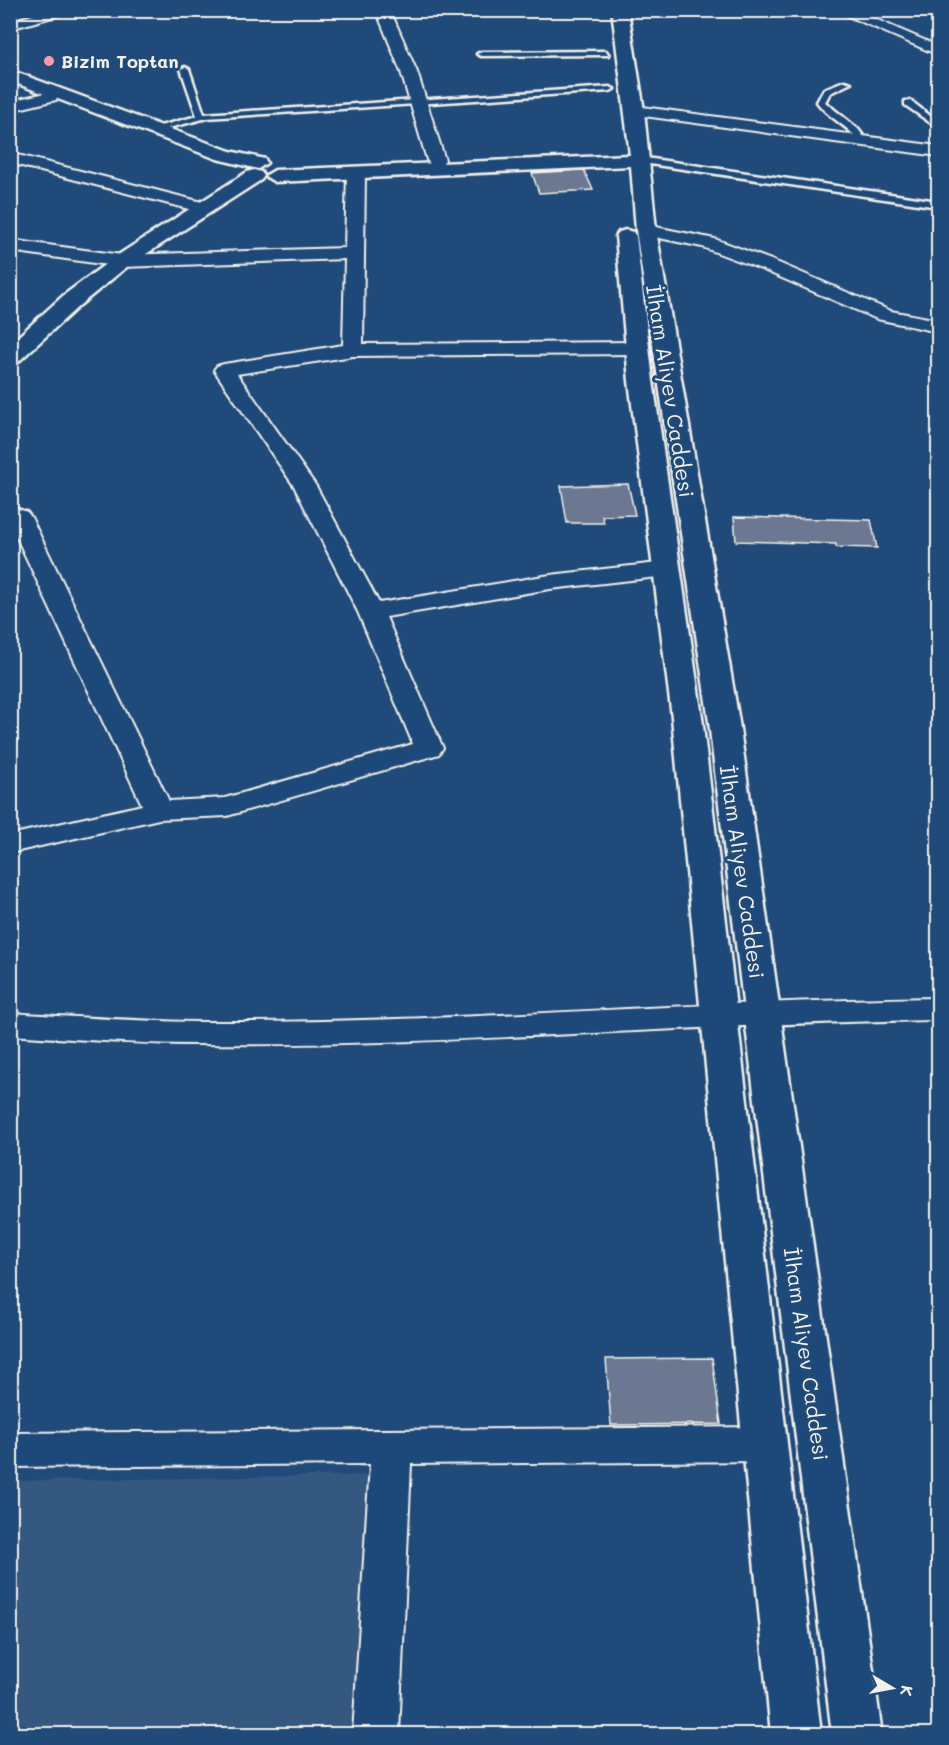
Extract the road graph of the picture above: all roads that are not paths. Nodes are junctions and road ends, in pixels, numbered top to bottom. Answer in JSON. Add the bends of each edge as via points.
{"nodes":[{"id":1,"x":70,"y":10,"type":"edge"},
{"id":2,"x":383,"y":10,"type":"edge"},
{"id":3,"x":601,"y":10,"type":"edge"},
{"id":4,"x":620,"y":10,"type":"edge"},
{"id":5,"x":841,"y":10,"type":"edge"},
{"id":6,"x":10,"y":25,"type":"edge"},
{"id":7,"x":939,"y":51,"type":"edge"},
{"id":8,"x":606,"y":53,"type":"junction"},
{"id":9,"x":481,"y":54,"type":"dead end"},
{"id":10,"x":185,"y":69,"type":"dead end"},
{"id":11,"x":10,"y":75,"type":"edge"},
{"id":12,"x":10,"y":81,"type":"edge"},
{"id":13,"x":847,"y":84,"type":"dead end"},
{"id":14,"x":610,"y":89,"type":"junction"},
{"id":15,"x":50,"y":97,"type":"junction"},
{"id":16,"x":418,"y":102,"type":"junction"},
{"id":17,"x":908,"y":103,"type":"dead end"},
{"id":18,"x":10,"y":106,"type":"edge"},
{"id":19,"x":635,"y":111,"type":"junction"},
{"id":20,"x":201,"y":117,"type":"junction"},
{"id":21,"x":939,"y":126,"type":"edge"},
{"id":22,"x":156,"y":130,"type":"junction"},
{"id":23,"x":864,"y":142,"type":"junction"},
{"id":24,"x":939,"y":151,"type":"edge"},
{"id":25,"x":628,"y":155,"type":"junction"},
{"id":26,"x":10,"y":158,"type":"edge"},
{"id":27,"x":436,"y":160,"type":"junction"},
{"id":28,"x":264,"y":171,"type":"junction"},
{"id":29,"x":356,"y":173,"type":"junction"},
{"id":30,"x":939,"y":204,"type":"edge"},
{"id":31,"x":204,"y":208,"type":"junction"},
{"id":32,"x":646,"y":230,"type":"junction"},
{"id":33,"x":10,"y":245,"type":"edge"},
{"id":34,"x":355,"y":254,"type":"junction"},
{"id":35,"x":122,"y":261,"type":"junction"},
{"id":36,"x":939,"y":326,"type":"edge"},
{"id":37,"x":638,"y":348,"type":"junction"},
{"id":38,"x":353,"y":350,"type":"junction"},
{"id":39,"x":10,"y":357,"type":"edge"},
{"id":40,"x":10,"y":513,"type":"edge"},
{"id":41,"x":667,"y":569,"type":"junction"},
{"id":42,"x":371,"y":612,"type":"junction"},
{"id":43,"x":159,"y":810,"type":"junction"},
{"id":44,"x":10,"y":844,"type":"edge"},
{"id":45,"x":939,"y":1009,"type":"edge"},
{"id":46,"x":762,"y":1013,"type":"junction"},
{"id":47,"x":719,"y":1014,"type":"junction"},
{"id":48,"x":10,"y":1024,"type":"edge"},
{"id":49,"x":765,"y":1444,"type":"junction"},
{"id":50,"x":391,"y":1447,"type":"junction"},
{"id":51,"x":10,"y":1450,"type":"edge"},
{"id":52,"x":376,"y":1734,"type":"edge"},
{"id":53,"x":796,"y":1734,"type":"edge"},
{"id":54,"x":857,"y":1734,"type":"edge"}],
"edges":[{"from":1,"to":6,"type":"street"},
{"from":2,"to":16,"type":"street"},
{"from":3,"to":8,"type":"main road","name":"İlham Aliyev Caddesi"},
{"from":4,"to":19,"type":"main road","name":"İlham Aliyev Caddesi"},
{"from":5,"to":7,"type":"street"},
{"from":8,"to":9,"type":"lane"},
{"from":8,"to":14,"type":"main road","name":"İlham Aliyev Caddesi"},
{"from":10,"to":20,"type":"lane"},
{"from":11,"to":22,"type":"main road"},
{"from":12,"to":15,"type":"main road"},
{"from":13,"to":23,"type":"lane","via":[[827,91],[821,102]]},
{"from":14,"to":16,"type":"lane"},
{"from":14,"to":25,"type":"main road","name":"İlham Aliyev Caddesi"},
{"from":15,"to":18,"type":"street"},
{"from":15,"to":28,"type":"main road"},
{"from":16,"to":20,"type":"lane"},
{"from":16,"to":27,"type":"street"},
{"from":17,"to":21,"type":"lane"},
{"from":19,"to":23,"type":"street"},
{"from":19,"to":25,"type":"main road","name":"İlham Aliyev Caddesi"},
{"from":20,"to":22,"type":"lane"},
{"from":22,"to":28,"type":"main road"},
{"from":23,"to":24,"type":"street"},
{"from":25,"to":27,"type":"main road"},
{"from":25,"to":29,"type":"main road"},
{"from":25,"to":30,"type":"lane"},
{"from":25,"to":32,"type":"main road","name":"İlham Aliyev Caddesi"},
{"from":25,"to":37,"type":"main road","name":"İlham Aliyev Caddesi"},
{"from":26,"to":31,"type":"street"},
{"from":27,"to":28,"type":"main road"},
{"from":28,"to":29,"type":"main road"},
{"from":28,"to":31,"type":"main road"},
{"from":29,"to":34,"type":"street"},
{"from":31,"to":35,"type":"main road"},
{"from":32,"to":36,"type":"street","via":[[695,237],[886,316]]},
{"from":32,"to":46,"type":"main road","name":"İlham Aliyev Caddesi","via":[[724,722]]},
{"from":33,"to":35,"type":"street"},
{"from":34,"to":35,"type":"street"},
{"from":34,"to":38,"type":"street"},
{"from":35,"to":39,"type":"main road"},
{"from":37,"to":38,"type":"street"},
{"from":37,"to":41,"type":"main road","name":"İlham Aliyev Caddesi"},
{"from":38,"to":42,"type":"street","via":[[224,370],[305,486]]},
{"from":40,"to":43,"type":"street","via":[[19,517],[38,553]]},
{"from":41,"to":42,"type":"street","via":[[550,582]]},
{"from":41,"to":47,"type":"main road","name":"İlham Aliyev Caddesi"},
{"from":42,"to":43,"type":"street","via":[[429,748],[227,807]]},
{"from":43,"to":44,"type":"street"},
{"from":45,"to":46,"type":"street"},
{"from":46,"to":47,"type":"street"},
{"from":46,"to":54,"type":"main road","name":"İlham Aliyev Caddesi"},
{"from":47,"to":48,"type":"street","via":[[222,1033]]},
{"from":47,"to":49,"type":"main road","name":"İlham Aliyev Caddesi"},
{"from":49,"to":50,"type":"street"},
{"from":49,"to":53,"type":"main road","name":"İlham Aliyev Caddesi"},
{"from":50,"to":51,"type":"street"},
{"from":50,"to":52,"type":"street"}]}
